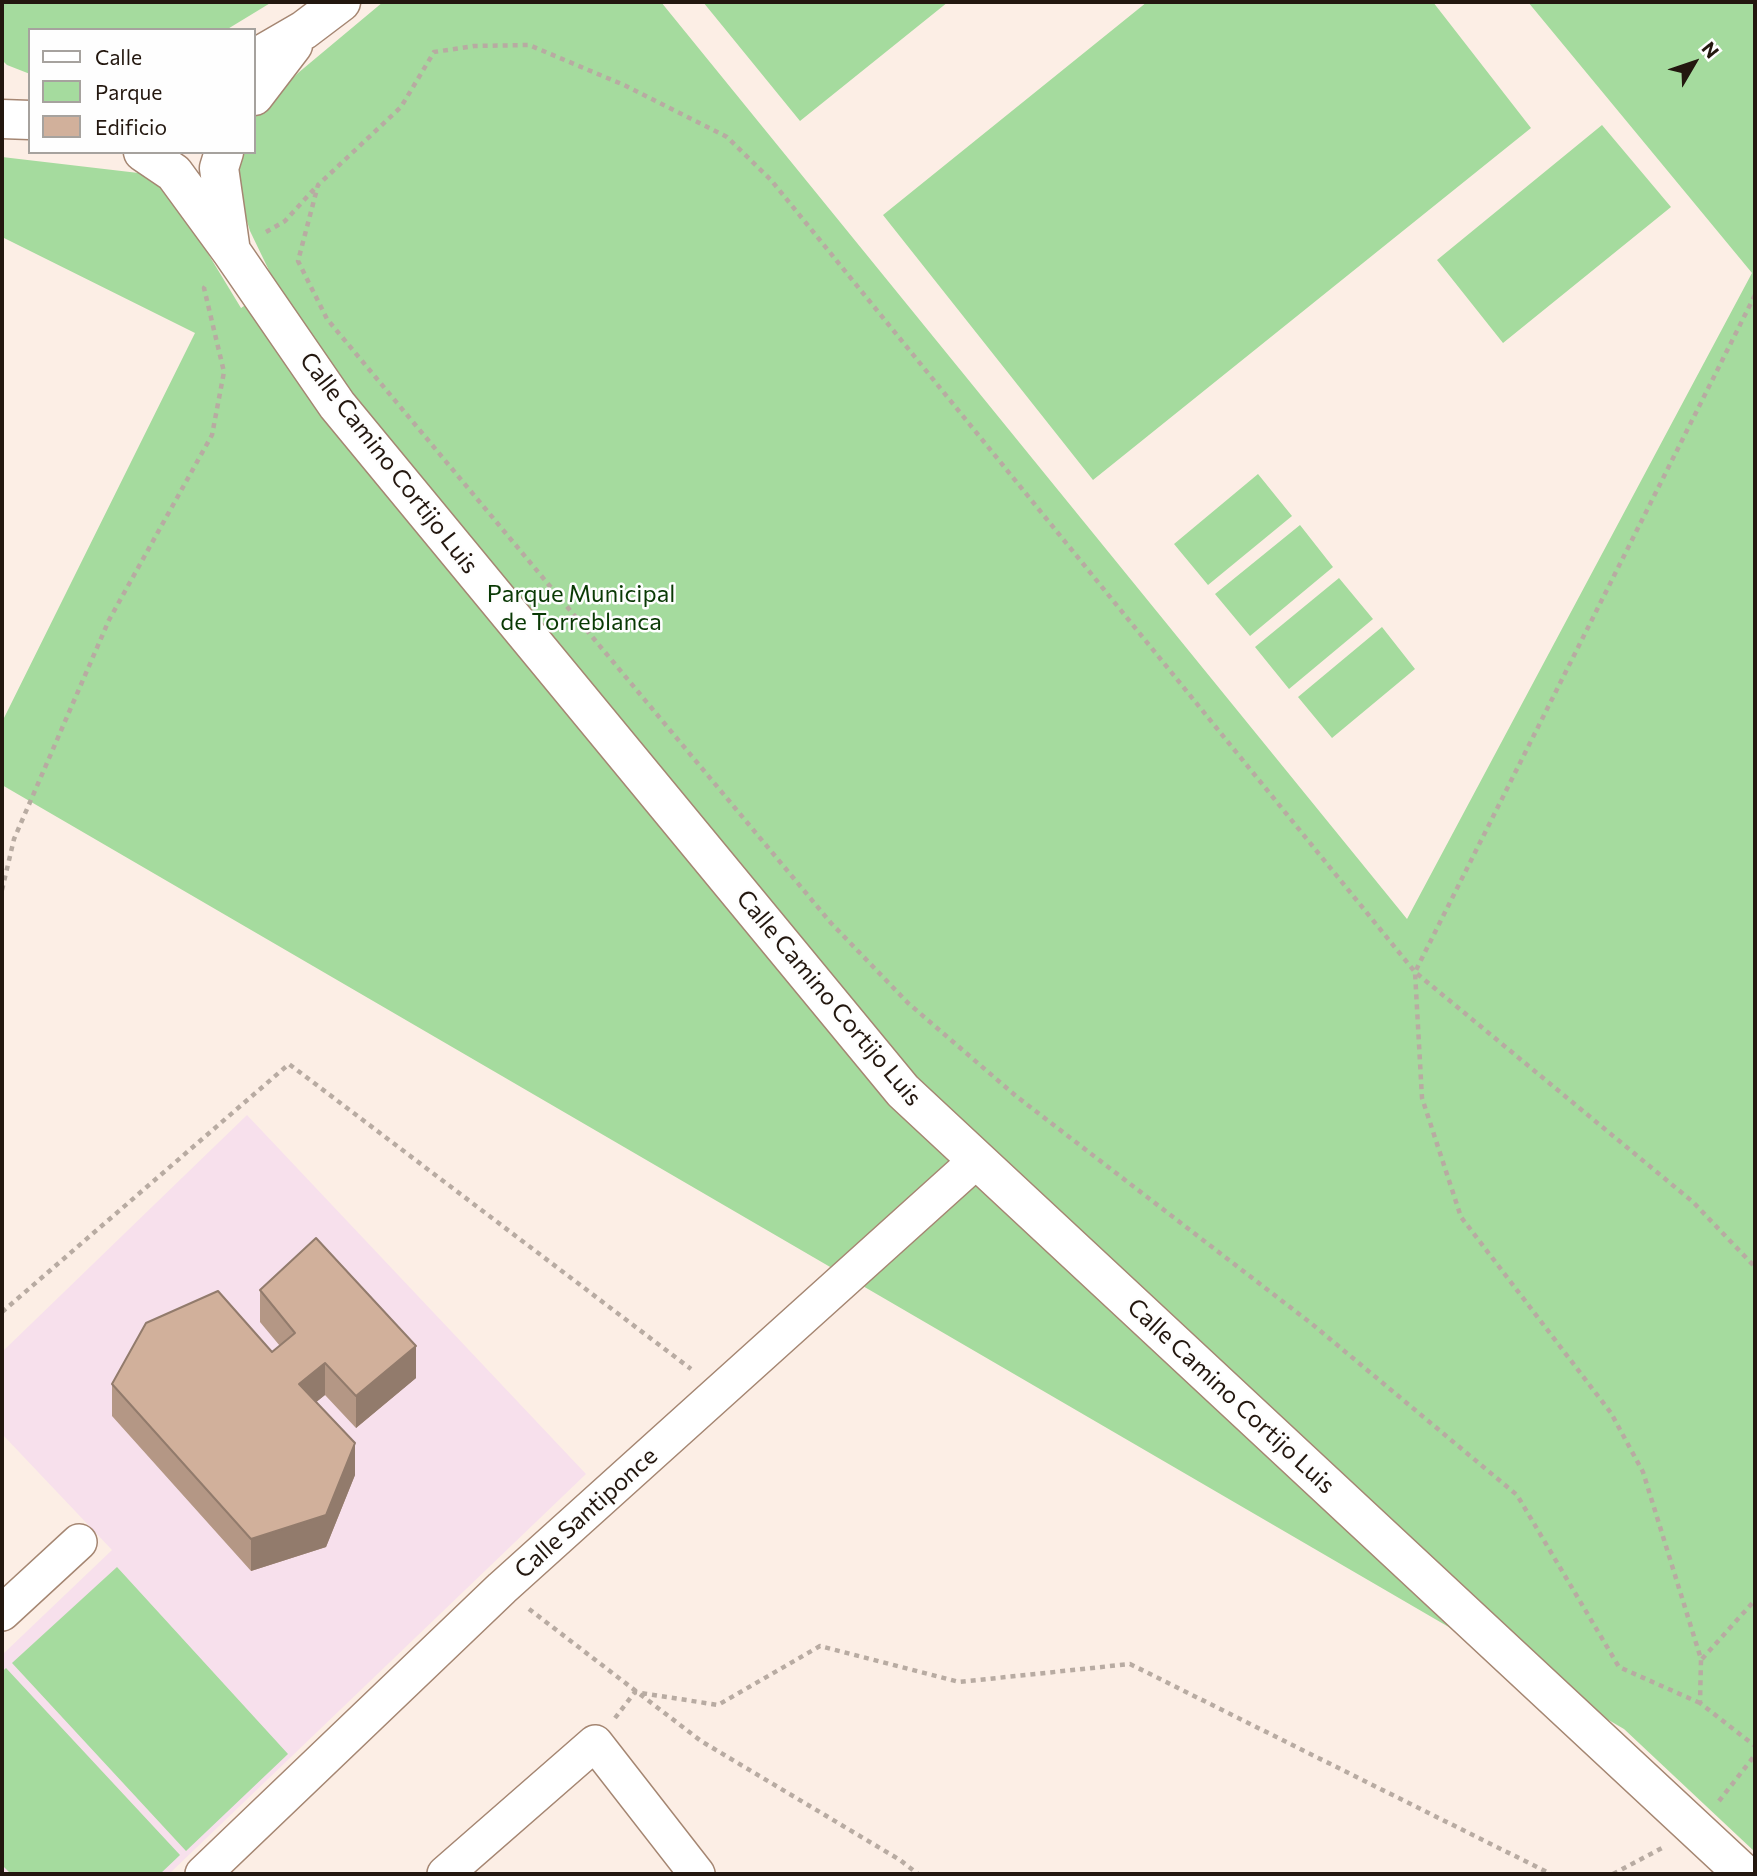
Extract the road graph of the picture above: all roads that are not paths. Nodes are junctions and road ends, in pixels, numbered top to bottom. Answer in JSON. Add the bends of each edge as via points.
{"nodes":[{"id":1,"x":341,"y":2,"type":"edge"},
{"id":2,"x":304,"y":30,"type":"junction"},
{"id":3,"x":256,"y":59,"type":"edge"},
{"id":4,"x":256,"y":93,"type":"edge"},
{"id":5,"x":146,"y":154,"type":"edge"},
{"id":6,"x":223,"y":154,"type":"edge"},
{"id":7,"x":231,"y":251,"type":"junction"},
{"id":8,"x":977,"y":1160,"type":"junction"},
{"id":9,"x":79,"y":1542,"type":"dead end"},
{"id":10,"x":2,"y":1613,"type":"edge"},
{"id":11,"x":456,"y":1871,"type":"edge"},
{"id":12,"x":203,"y":1874,"type":"edge"},
{"id":13,"x":697,"y":1874,"type":"edge"},
{"id":14,"x":1744,"y":1874,"type":"edge"}],
"edges":[{"from":1,"to":2,"type":"street"},
{"from":2,"to":3,"type":"street"},
{"from":2,"to":4,"type":"street"},
{"from":5,"to":7,"type":"street","via":[[174,173]]},
{"from":6,"to":7,"type":"street","name":"Calle Camino Cortijo Luis","via":[[219,168]]},
{"from":7,"to":8,"type":"street","name":"Calle Camino Cortijo Luis","via":[[337,405],[903,1091]]},
{"from":8,"to":12,"type":"street","name":"Calle Santiponce","via":[[502,1588]]},
{"from":8,"to":14,"type":"street","name":"Calle Camino Cortijo Luis"},
{"from":9,"to":10,"type":"street"},
{"from":11,"to":13,"type":"street","via":[[595,1743]]}]}
